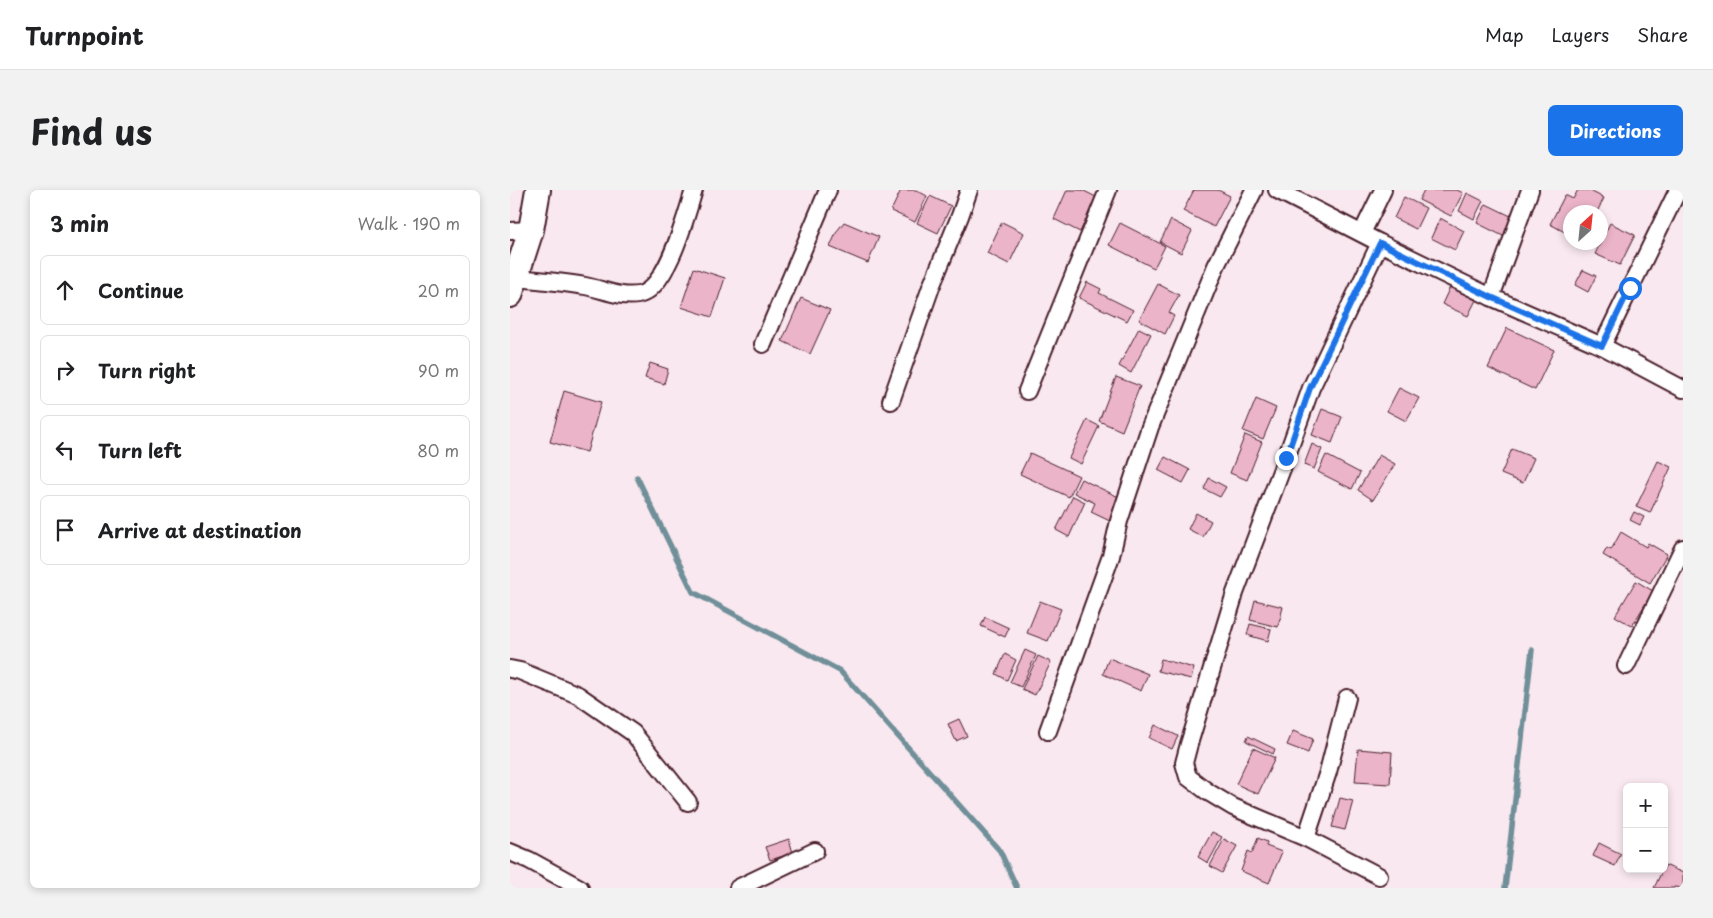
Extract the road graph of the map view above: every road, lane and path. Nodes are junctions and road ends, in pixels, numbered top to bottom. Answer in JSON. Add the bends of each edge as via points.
{"nodes":[{"id":1,"x":538,"y":190,"type":"edge"},
{"id":2,"x":694,"y":190,"type":"edge"},
{"id":3,"x":828,"y":190,"type":"edge"},
{"id":4,"x":969,"y":190,"type":"edge"},
{"id":5,"x":1108,"y":190,"type":"edge"},
{"id":6,"x":1254,"y":190,"type":"edge"},
{"id":7,"x":1277,"y":190,"type":"edge"},
{"id":8,"x":1384,"y":190,"type":"edge"},
{"id":9,"x":1530,"y":190,"type":"edge"},
{"id":10,"x":1678,"y":190,"type":"edge"},
{"id":11,"x":521,"y":231,"type":"edge"},
{"id":12,"x":1362,"y":233,"type":"junction"},
{"id":13,"x":1380,"y":243,"type":"junction"},
{"id":14,"x":513,"y":286,"type":"edge"},
{"id":15,"x":1491,"y":297,"type":"junction"},
{"id":16,"x":763,"y":344,"type":"dead end"},
{"id":17,"x":1602,"y":346,"type":"junction"},
{"id":18,"x":1683,"y":389,"type":"edge"},
{"id":19,"x":1027,"y":391,"type":"dead end"},
{"id":20,"x":891,"y":401,"type":"dead end"},
{"id":21,"x":1683,"y":548,"type":"edge"},
{"id":22,"x":1626,"y":666,"type":"dead end"},
{"id":23,"x":510,"y":669,"type":"edge"},
{"id":24,"x":1348,"y":698,"type":"dead end"},
{"id":25,"x":1048,"y":731,"type":"dead end"},
{"id":26,"x":688,"y":802,"type":"dead end"},
{"id":27,"x":1306,"y":838,"type":"junction"},
{"id":28,"x":816,"y":851,"type":"dead end"},
{"id":29,"x":510,"y":852,"type":"edge"},
{"id":30,"x":1379,"y":876,"type":"dead end"},
{"id":31,"x":580,"y":888,"type":"edge"},
{"id":32,"x":738,"y":888,"type":"edge"}],
"edges":[{"from":1,"to":11,"type":"street"},
{"from":2,"to":14,"type":"street","via":[[671,259],[655,284],[639,295],[585,286]]},
{"from":3,"to":16,"type":"street"},
{"from":4,"to":20,"type":"street"},
{"from":5,"to":19,"type":"street"},
{"from":6,"to":25,"type":"street","via":[[1216,266],[1150,427],[1119,521],[1112,556]]},
{"from":7,"to":12,"type":"street"},
{"from":8,"to":12,"type":"street"},
{"from":9,"to":15,"type":"street"},
{"from":10,"to":17,"type":"street"},
{"from":11,"to":14,"type":"street"},
{"from":12,"to":13,"type":"street"},
{"from":13,"to":15,"type":"street"},
{"from":13,"to":27,"type":"street","via":[[1310,388],[1235,593],[1184,763],[1188,777],[1208,792],[1233,807]]},
{"from":15,"to":17,"type":"street"},
{"from":17,"to":18,"type":"street"},
{"from":21,"to":22,"type":"street"},
{"from":23,"to":26,"type":"street","via":[[578,696],[633,733]]},
{"from":24,"to":27,"type":"street"},
{"from":27,"to":30,"type":"street"},
{"from":28,"to":32,"type":"street"},
{"from":29,"to":31,"type":"street"}]}
